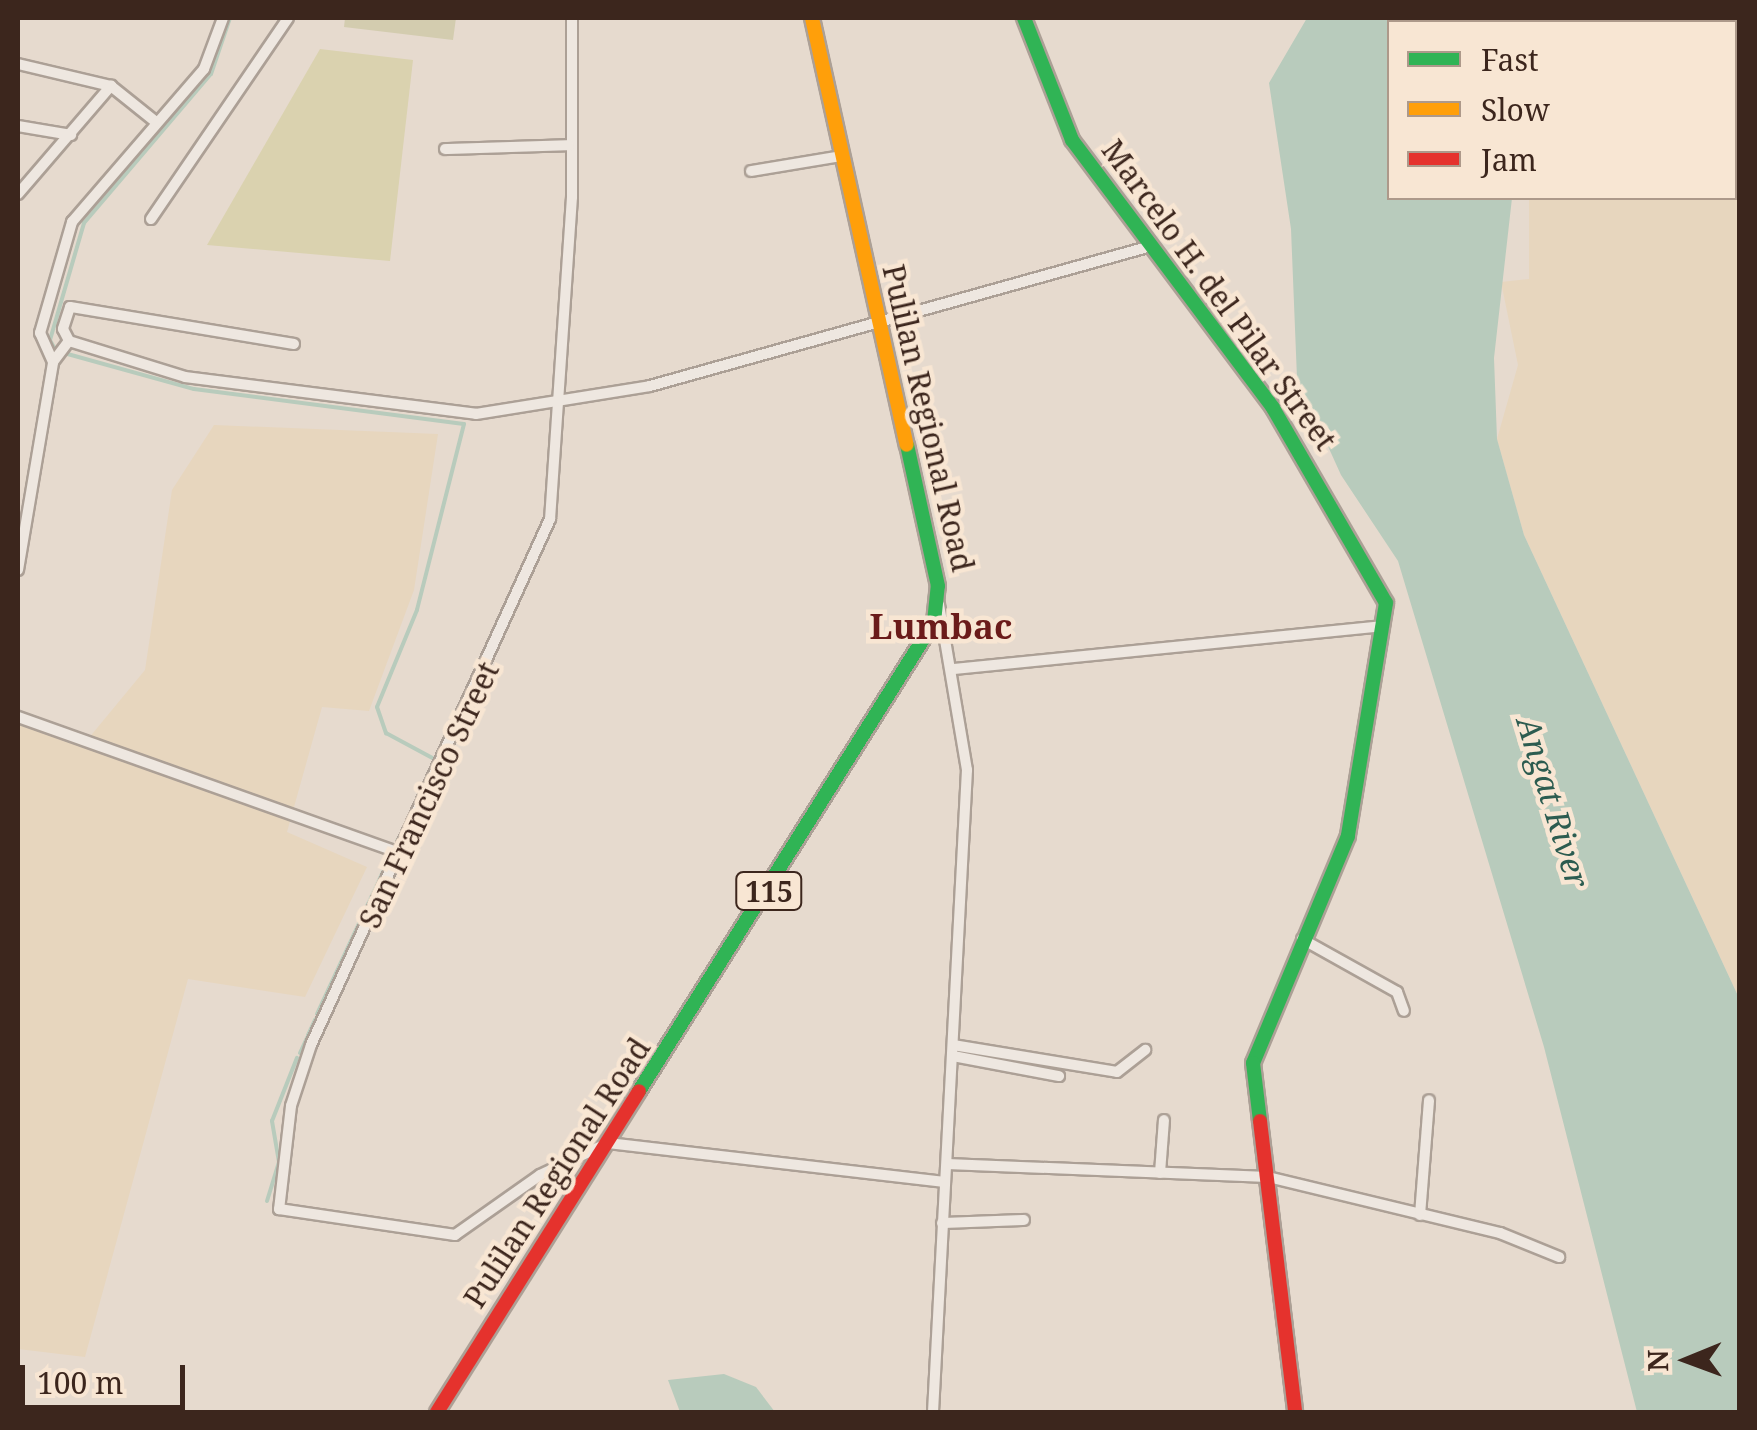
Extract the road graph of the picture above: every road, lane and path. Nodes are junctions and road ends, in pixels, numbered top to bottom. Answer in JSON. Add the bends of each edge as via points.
{"nodes":[{"id":1,"x":223,"y":18,"type":"edge"},
{"id":2,"x":288,"y":18,"type":"edge"},
{"id":3,"x":572,"y":18,"type":"edge"},
{"id":4,"x":812,"y":18,"type":"edge"},
{"id":5,"x":1024,"y":18,"type":"edge"},
{"id":6,"x":18,"y":64,"type":"edge"},
{"id":7,"x":111,"y":86,"type":"junction"},
{"id":8,"x":156,"y":122,"type":"junction"},
{"id":9,"x":18,"y":126,"type":"edge"},
{"id":10,"x":70,"y":135,"type":"junction"},
{"id":11,"x":569,"y":145,"type":"junction"},
{"id":12,"x":445,"y":149,"type":"dead end"},
{"id":13,"x":842,"y":156,"type":"junction"},
{"id":14,"x":751,"y":172,"type":"dead end"},
{"id":15,"x":18,"y":194,"type":"edge"},
{"id":16,"x":151,"y":219,"type":"dead end"},
{"id":17,"x":1151,"y":246,"type":"junction"},
{"id":18,"x":879,"y":326,"type":"junction"},
{"id":19,"x":69,"y":341,"type":"junction"},
{"id":20,"x":294,"y":344,"type":"dead end"},
{"id":21,"x":53,"y":362,"type":"junction"},
{"id":22,"x":562,"y":406,"type":"junction"},
{"id":23,"x":24,"y":476,"type":"edge"},
{"id":24,"x":21,"y":514,"type":"edge"},
{"id":25,"x":18,"y":570,"type":"edge"},
{"id":26,"x":939,"y":604,"type":"junction"},
{"id":27,"x":1384,"y":626,"type":"junction"},
{"id":28,"x":954,"y":669,"type":"junction"},
{"id":29,"x":18,"y":717,"type":"edge"},
{"id":30,"x":403,"y":854,"type":"junction"},
{"id":31,"x":1302,"y":939,"type":"junction"},
{"id":32,"x":1404,"y":1011,"type":"dead end"},
{"id":33,"x":953,"y":1050,"type":"junction"},
{"id":34,"x":1144,"y":1050,"type":"dead end"},
{"id":35,"x":1059,"y":1076,"type":"dead end"},
{"id":36,"x":1429,"y":1100,"type":"dead end"},
{"id":37,"x":1164,"y":1120,"type":"dead end"},
{"id":38,"x":608,"y":1143,"type":"junction"},
{"id":39,"x":947,"y":1164,"type":"junction"},
{"id":40,"x":1160,"y":1173,"type":"junction"},
{"id":41,"x":1268,"y":1177,"type":"junction"},
{"id":42,"x":945,"y":1182,"type":"junction"},
{"id":43,"x":1420,"y":1215,"type":"junction"},
{"id":44,"x":1024,"y":1220,"type":"dead end"},
{"id":45,"x":942,"y":1223,"type":"junction"},
{"id":46,"x":1559,"y":1257,"type":"dead end"},
{"id":47,"x":437,"y":1412,"type":"edge"},
{"id":48,"x":934,"y":1412,"type":"edge"},
{"id":49,"x":1295,"y":1412,"type":"edge"}],
"edges":[{"from":1,"to":8,"type":"street","via":[[204,68]]},
{"from":2,"to":16,"type":"street"},
{"from":3,"to":11,"type":"street","name":"San Francisco Street"},
{"from":4,"to":13,"type":"main road","name":"Pulilan Regional Road"},
{"from":5,"to":17,"type":"main road","name":"Marcelo H. del Pilar Street","via":[[1054,110]]},
{"from":6,"to":7,"type":"street"},
{"from":7,"to":8,"type":"street"},
{"from":7,"to":10,"type":"street"},
{"from":8,"to":21,"type":"street","via":[[72,222],[40,332]]},
{"from":9,"to":10,"type":"street"},
{"from":10,"to":15,"type":"street"},
{"from":11,"to":12,"type":"street"},
{"from":11,"to":22,"type":"street","name":"San Francisco Street"},
{"from":13,"to":14,"type":"street"},
{"from":13,"to":18,"type":"main road","name":"Pulilan Regional Road"},
{"from":17,"to":18,"type":"street"},
{"from":17,"to":27,"type":"main road","name":"Marcelo H. del Pilar Street","via":[[1314,470],[1383,588]]},
{"from":18,"to":22,"type":"street"},
{"from":18,"to":26,"type":"main road","name":"Pulilan Regional Road"},
{"from":19,"to":20,"type":"street","via":[[70,307]]},
{"from":19,"to":21,"type":"street"},
{"from":19,"to":22,"type":"street","via":[[185,376],[338,400],[476,414]]},
{"from":21,"to":23,"type":"street"},
{"from":22,"to":30,"type":"street","name":"San Francisco Street","via":[[550,519],[535,566]]},
{"from":23,"to":24,"type":"street"},
{"from":24,"to":25,"type":"street"},
{"from":26,"to":28,"type":"street"},
{"from":26,"to":38,"type":"main road","name":"Pulilan Regional Road","number":"115","via":[[927,640]]},
{"from":27,"to":28,"type":"street"},
{"from":27,"to":31,"type":"main road","name":"Marcelo H. del Pilar Street","via":[[1348,836]]},
{"from":28,"to":33,"type":"street","via":[[967,770]]},
{"from":29,"to":30,"type":"street"},
{"from":30,"to":38,"type":"street","name":"San Francisco Street","via":[[307,1058],[279,1209],[455,1235],[540,1175]]},
{"from":31,"to":32,"type":"street","via":[[1398,992]]},
{"from":31,"to":41,"type":"main road","name":"Marcelo H. del Pilar Street","via":[[1256,1046]]},
{"from":33,"to":34,"type":"street","via":[[1117,1072]]},
{"from":33,"to":35,"type":"street"},
{"from":33,"to":39,"type":"street"},
{"from":36,"to":43,"type":"street"},
{"from":37,"to":40,"type":"street"},
{"from":38,"to":42,"type":"street"},
{"from":38,"to":47,"type":"main road","name":"Pulilan Regional Road","number":"115"},
{"from":39,"to":40,"type":"street"},
{"from":39,"to":42,"type":"street"},
{"from":40,"to":41,"type":"street"},
{"from":41,"to":43,"type":"street"},
{"from":41,"to":49,"type":"main road","name":"Marcelo H. del Pilar Street"},
{"from":42,"to":45,"type":"street"},
{"from":43,"to":46,"type":"street"},
{"from":44,"to":45,"type":"street"},
{"from":45,"to":48,"type":"street"}]}
